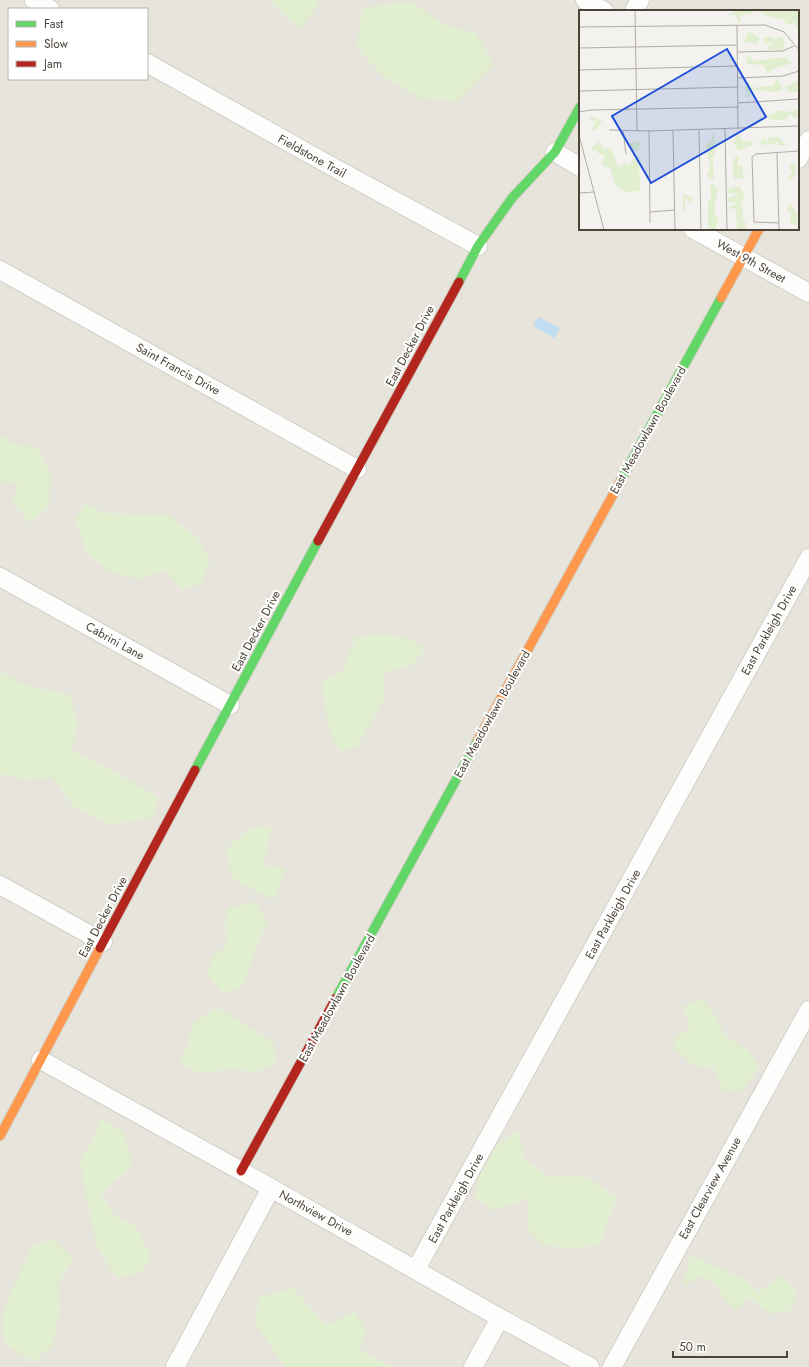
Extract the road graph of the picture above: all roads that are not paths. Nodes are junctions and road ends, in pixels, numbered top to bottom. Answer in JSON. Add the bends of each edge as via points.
{"nodes":[{"id":1,"x":34,"y":0,"type":"edge"},
{"id":2,"x":584,"y":0,"type":"edge"},
{"id":3,"x":640,"y":0,"type":"edge"},
{"id":4,"x":48,"y":8,"type":"edge"},
{"id":5,"x":602,"y":10,"type":"edge"},
{"id":6,"x":635,"y":10,"type":"edge"},
{"id":7,"x":148,"y":65,"type":"edge"},
{"id":8,"x":579,"y":109,"type":"edge"},
{"id":9,"x":809,"y":140,"type":"edge"},
{"id":10,"x":555,"y":152,"type":"junction"},
{"id":11,"x":799,"y":157,"type":"edge"},
{"id":12,"x":579,"y":166,"type":"edge"},
{"id":13,"x":695,"y":230,"type":"edge"},
{"id":14,"x":758,"y":230,"type":"edge"},
{"id":15,"x":478,"y":246,"type":"junction"},
{"id":16,"x":743,"y":257,"type":"junction"},
{"id":17,"x":0,"y":270,"type":"edge"},
{"id":18,"x":809,"y":293,"type":"edge"},
{"id":19,"x":357,"y":469,"type":"junction"},
{"id":20,"x":809,"y":558,"type":"edge"},
{"id":21,"x":0,"y":578,"type":"edge"},
{"id":22,"x":230,"y":705,"type":"junction"},
{"id":23,"x":0,"y":885,"type":"edge"},
{"id":24,"x":103,"y":942,"type":"junction"},
{"id":25,"x":809,"y":1010,"type":"edge"},
{"id":26,"x":41,"y":1060,"type":"junction"},
{"id":27,"x":0,"y":1136,"type":"edge"},
{"id":28,"x":241,"y":1171,"type":"junction"},
{"id":29,"x":271,"y":1188,"type":"junction"},
{"id":30,"x":416,"y":1270,"type":"junction"},
{"id":31,"x":500,"y":1318,"type":"junction"},
{"id":32,"x":175,"y":1367,"type":"edge"},
{"id":33,"x":474,"y":1367,"type":"edge"},
{"id":34,"x":590,"y":1367,"type":"edge"},
{"id":35,"x":612,"y":1367,"type":"edge"}],
"edges":[{"from":1,"to":4,"type":"street"},
{"from":2,"to":5,"type":"street"},
{"from":3,"to":6,"type":"street"},
{"from":7,"to":15,"type":"street","name":"Fieldstone Trail"},
{"from":8,"to":10,"type":"street","name":"East Decker Drive"},
{"from":9,"to":11,"type":"street"},
{"from":10,"to":12,"type":"street"},
{"from":10,"to":15,"type":"street","name":"East Decker Drive","via":[[512,198]]},
{"from":13,"to":16,"type":"street","name":"West 9th Street"},
{"from":14,"to":16,"type":"street","name":"East Meadowlawn Boulevard"},
{"from":15,"to":19,"type":"street","name":"East Decker Drive"},
{"from":16,"to":18,"type":"street","name":"West 9th Street"},
{"from":16,"to":28,"type":"street","name":"East Meadowlawn Boulevard"},
{"from":17,"to":19,"type":"street","name":"Saint Francis Drive"},
{"from":19,"to":22,"type":"street","name":"East Decker Drive"},
{"from":20,"to":30,"type":"street","name":"East Parkleigh Drive"},
{"from":21,"to":22,"type":"street","name":"Cabrini Lane"},
{"from":22,"to":24,"type":"street","name":"East Decker Drive"},
{"from":23,"to":24,"type":"street"},
{"from":24,"to":26,"type":"street","name":"East Decker Drive"},
{"from":25,"to":35,"type":"street","name":"East Clearview Avenue"},
{"from":26,"to":27,"type":"street","name":"East Decker Drive"},
{"from":26,"to":28,"type":"street","name":"Northview Drive"},
{"from":28,"to":29,"type":"street","name":"Northview Drive"},
{"from":29,"to":30,"type":"street","name":"Northview Drive"},
{"from":29,"to":32,"type":"street"},
{"from":30,"to":31,"type":"street","name":"Northview Drive"},
{"from":31,"to":33,"type":"street"},
{"from":31,"to":34,"type":"street","name":"Northview Drive"}]}
